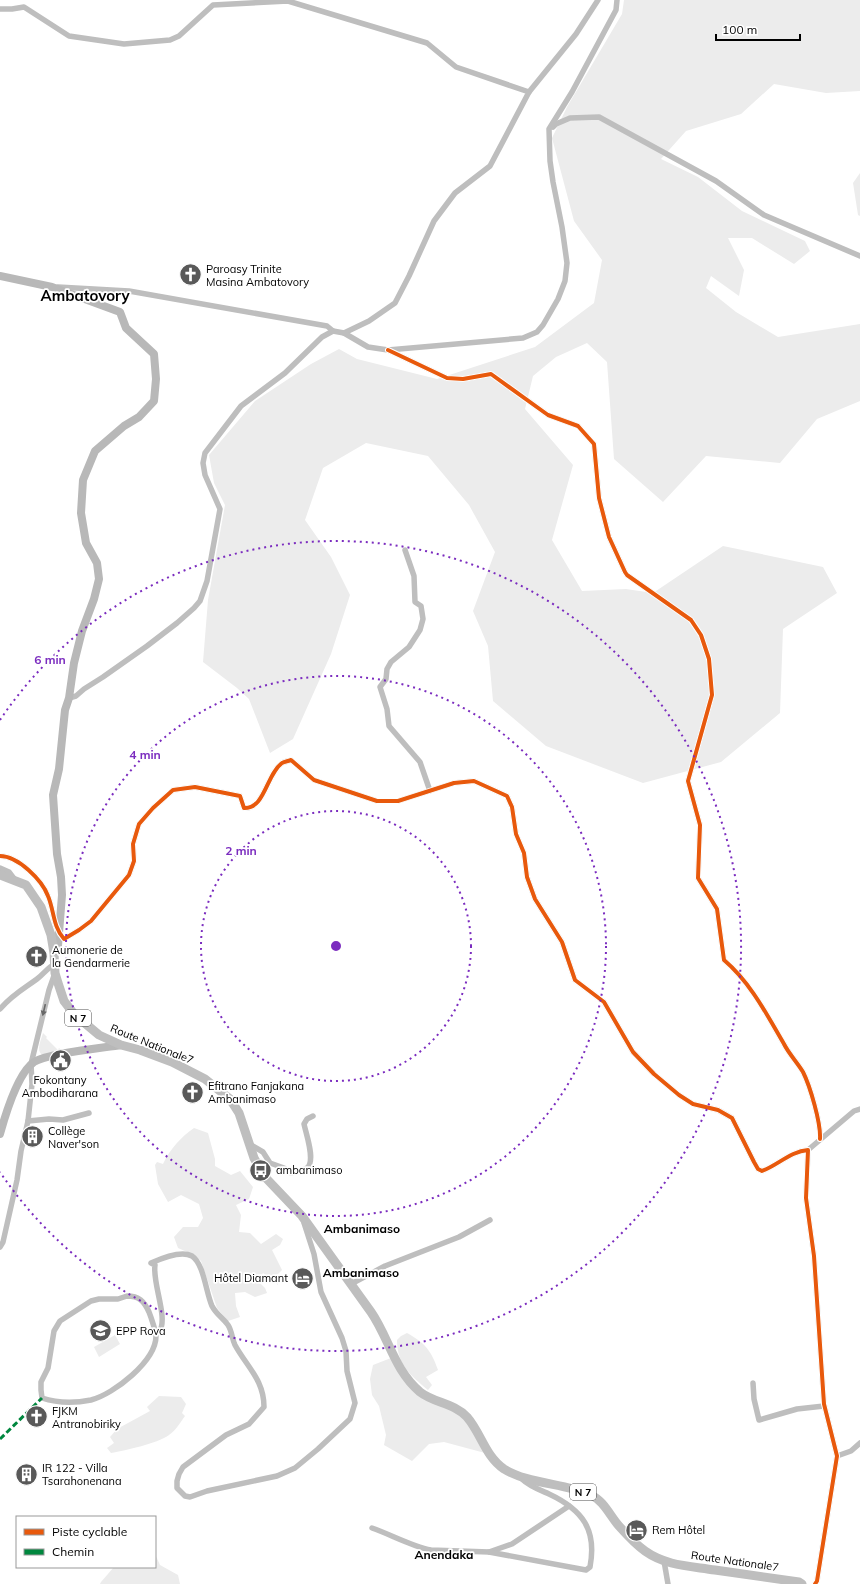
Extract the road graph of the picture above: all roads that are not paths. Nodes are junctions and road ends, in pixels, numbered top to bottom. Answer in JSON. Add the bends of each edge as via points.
{"nodes":[{"id":1,"x":598,"y":0,"type":"edge"},
{"id":2,"x":617,"y":0,"type":"edge"},
{"id":3,"x":0,"y":9,"type":"edge"},
{"id":4,"x":529,"y":92,"type":"junction"},
{"id":5,"x":549,"y":130,"type":"junction"},
{"id":6,"x":860,"y":256,"type":"edge"},
{"id":7,"x":0,"y":276,"type":"edge"},
{"id":8,"x":52,"y":287,"type":"junction"},
{"id":9,"x":334,"y":331,"type":"junction"},
{"id":10,"x":344,"y":333,"type":"junction"},
{"id":11,"x":388,"y":350,"type":"junction"},
{"id":12,"x":405,"y":550,"type":"dead end"},
{"id":13,"x":69,"y":698,"type":"junction"},
{"id":14,"x":430,"y":791,"type":"junction"},
{"id":15,"x":0,"y":856,"type":"edge"},
{"id":16,"x":0,"y":868,"type":"edge"},
{"id":17,"x":0,"y":875,"type":"edge"},
{"id":18,"x":16,"y":880,"type":"junction"},
{"id":19,"x":54,"y":934,"type":"junction"},
{"id":20,"x":55,"y":969,"type":"junction"},
{"id":21,"x":0,"y":1009,"type":"edge"},
{"id":22,"x":122,"y":1045,"type":"junction"},
{"id":23,"x":32,"y":1064,"type":"junction"},
{"id":24,"x":860,"y":1109,"type":"edge"},
{"id":25,"x":89,"y":1113,"type":"dead end"},
{"id":26,"x":313,"y":1116,"type":"dead end"},
{"id":27,"x":28,"y":1121,"type":"junction"},
{"id":28,"x":0,"y":1134,"type":"edge"},
{"id":29,"x":820,"y":1139,"type":"junction"},
{"id":30,"x":251,"y":1145,"type":"junction"},
{"id":31,"x":808,"y":1150,"type":"junction"},
{"id":32,"x":302,"y":1216,"type":"junction"},
{"id":33,"x":490,"y":1220,"type":"dead end"},
{"id":34,"x":0,"y":1247,"type":"edge"},
{"id":35,"x":351,"y":1284,"type":"junction"},
{"id":36,"x":156,"y":1332,"type":"junction"},
{"id":37,"x":753,"y":1383,"type":"dead end"},
{"id":38,"x":824,"y":1406,"type":"junction"},
{"id":39,"x":860,"y":1443,"type":"edge"},
{"id":40,"x":837,"y":1456,"type":"junction"},
{"id":41,"x":520,"y":1475,"type":"junction"},
{"id":42,"x":568,"y":1506,"type":"junction"},
{"id":43,"x":372,"y":1528,"type":"dead end"},
{"id":44,"x":489,"y":1552,"type":"junction"},
{"id":45,"x":664,"y":1561,"type":"junction"},
{"id":46,"x":668,"y":1584,"type":"edge"},
{"id":47,"x":802,"y":1584,"type":"edge"},
{"id":48,"x":815,"y":1584,"type":"edge"}],
"edges":[{"from":1,"to":4,"type":"street","via":[[576,34]]},
{"from":2,"to":5,"type":"street","via":[[616,10]]},
{"from":3,"to":4,"type":"street","via":[[24,7],[69,36],[124,44],[170,40],[179,36],[213,5],[288,1],[427,43],[456,67]]},
{"from":4,"to":10,"type":"street","via":[[490,166],[455,193],[434,221],[395,303],[369,321]]},
{"from":5,"to":6,"type":"street","via":[[570,118],[599,117],[716,181],[764,215]]},
{"from":5,"to":11,"type":"street","via":[[550,161],[567,263],[565,281],[543,326],[537,332],[523,338]]},
{"from":7,"to":8,"type":"street"},
{"from":8,"to":9,"type":"street","via":[[129,290],[327,326]]},
{"from":8,"to":13,"type":"street","via":[[120,312],[126,328],[154,354],[156,379],[154,401],[139,417],[124,426],[95,451],[83,480],[81,513],[86,543],[97,563],[99,579],[82,631]]},
{"from":9,"to":10,"type":"street"},
{"from":9,"to":13,"type":"street","via":[[322,337],[285,373],[241,406],[205,452],[205,475],[220,509],[207,581],[200,601],[147,646],[76,696]]},
{"from":10,"to":11,"type":"street","via":[[368,347]]},
{"from":11,"to":29,"type":"street","via":[[447,378],[463,379],[491,374],[548,415],[578,426],[594,444],[599,498],[609,537],[624,572],[691,620],[701,635],[709,659],[712,695],[688,781],[700,826],[698,878],[717,909],[724,960],[736,970],[766,1012],[803,1073],[821,1128]]},
{"from":12,"to":14,"type":"street","via":[[414,576],[415,602],[421,606],[423,619],[414,640],[391,662],[386,679],[380,688],[389,726],[420,762]]},
{"from":13,"to":19,"type":"street","via":[[53,795],[62,895]]},
{"from":14,"to":19,"type":"street","via":[[398,801],[377,801],[314,780],[291,760],[282,763],[272,774],[258,804],[251,809],[244,808],[240,796],[195,787],[173,790],[139,824],[133,844],[134,861],[129,875],[101,909],[91,921],[64,939]]},
{"from":14,"to":31,"type":"street","via":[[454,783],[474,781],[507,796],[535,899],[562,942],[575,980],[604,1002],[633,1052],[654,1074],[693,1104],[718,1110],[732,1118],[754,1162],[762,1171],[797,1152]]},
{"from":15,"to":19,"type":"street","via":[[20,863],[35,876],[48,895]]},
{"from":16,"to":18,"type":"street","via":[[9,872]]},
{"from":17,"to":18,"type":"main road","number":"N 7"},
{"from":18,"to":19,"type":"main road","number":"N 7","via":[[26,885],[42,907]]},
{"from":19,"to":20,"type":"main road","number":"N 7"},
{"from":20,"to":21,"type":"street","via":[[48,968]]},
{"from":20,"to":22,"type":"main road","name":"Route Nationale7","number":"N 7","via":[[64,1001],[74,1014],[99,1035]]},
{"from":20,"to":23,"type":"street","one_way":true},
{"from":22,"to":23,"type":"street","via":[[41,1059]]},
{"from":22,"to":30,"type":"main road","name":"Route Nationale7","number":"N 7","via":[[172,1062],[217,1088],[230,1099],[239,1113]]},
{"from":23,"to":27,"type":"street"},
{"from":23,"to":28,"type":"street","via":[[11,1100]]},
{"from":24,"to":29,"type":"street"},
{"from":25,"to":27,"type":"street","via":[[63,1120],[49,1118]]},
{"from":26,"to":30,"type":"street","via":[[304,1124],[311,1155],[306,1169],[291,1173],[270,1163],[263,1152]]},
{"from":27,"to":34,"type":"street","via":[[17,1180]]},
{"from":29,"to":31,"type":"street"},
{"from":30,"to":32,"type":"main road","name":"Route Nationale7","number":"N 7","via":[[257,1165],[264,1176]]},
{"from":31,"to":38,"type":"street","via":[[806,1198],[814,1256]]},
{"from":32,"to":35,"type":"main road","name":"Route Nationale7","number":"N 7"},
{"from":32,"to":36,"type":"street","via":[[322,1292],[346,1351],[347,1371],[355,1403],[350,1419],[295,1468],[277,1476],[190,1497],[180,1493],[177,1481],[183,1467],[226,1435],[249,1424],[264,1407],[263,1392],[236,1347],[228,1324],[213,1308],[199,1264],[191,1256],[171,1256],[151,1263],[155,1265],[162,1313],[161,1329]]},
{"from":33,"to":35,"type":"street","via":[[459,1237],[385,1266]]},
{"from":35,"to":41,"type":"main road","name":"Route Nationale7","number":"N 7","via":[[379,1323],[394,1360],[413,1385],[428,1397],[462,1412],[471,1422],[494,1461]]},
{"from":36,"to":36,"type":"street","via":[[155,1346],[142,1364],[126,1380],[101,1397],[76,1401],[53,1401],[42,1398],[41,1382],[48,1368],[54,1331],[60,1321],[91,1300],[118,1299],[126,1296],[141,1299]]},
{"from":37,"to":38,"type":"street","via":[[759,1420],[797,1409]]},
{"from":38,"to":40,"type":"street"},
{"from":39,"to":40,"type":"street","via":[[851,1452]]},
{"from":40,"to":48,"type":"street"},
{"from":41,"to":42,"type":"street","via":[[526,1483],[558,1498]]},
{"from":41,"to":45,"type":"main road","number":"N 7","via":[[591,1495],[602,1504],[633,1541],[652,1556]]},
{"from":42,"to":44,"type":"street","via":[[512,1544]]},
{"from":42,"to":44,"type":"street","via":[[580,1515],[590,1533],[590,1568],[586,1570]]},
{"from":43,"to":44,"type":"street","via":[[431,1550]]},
{"from":45,"to":46,"type":"street"},
{"from":45,"to":47,"type":"main road","name":"Route Nationale7","number":"N 7","via":[[687,1567]]}]}
